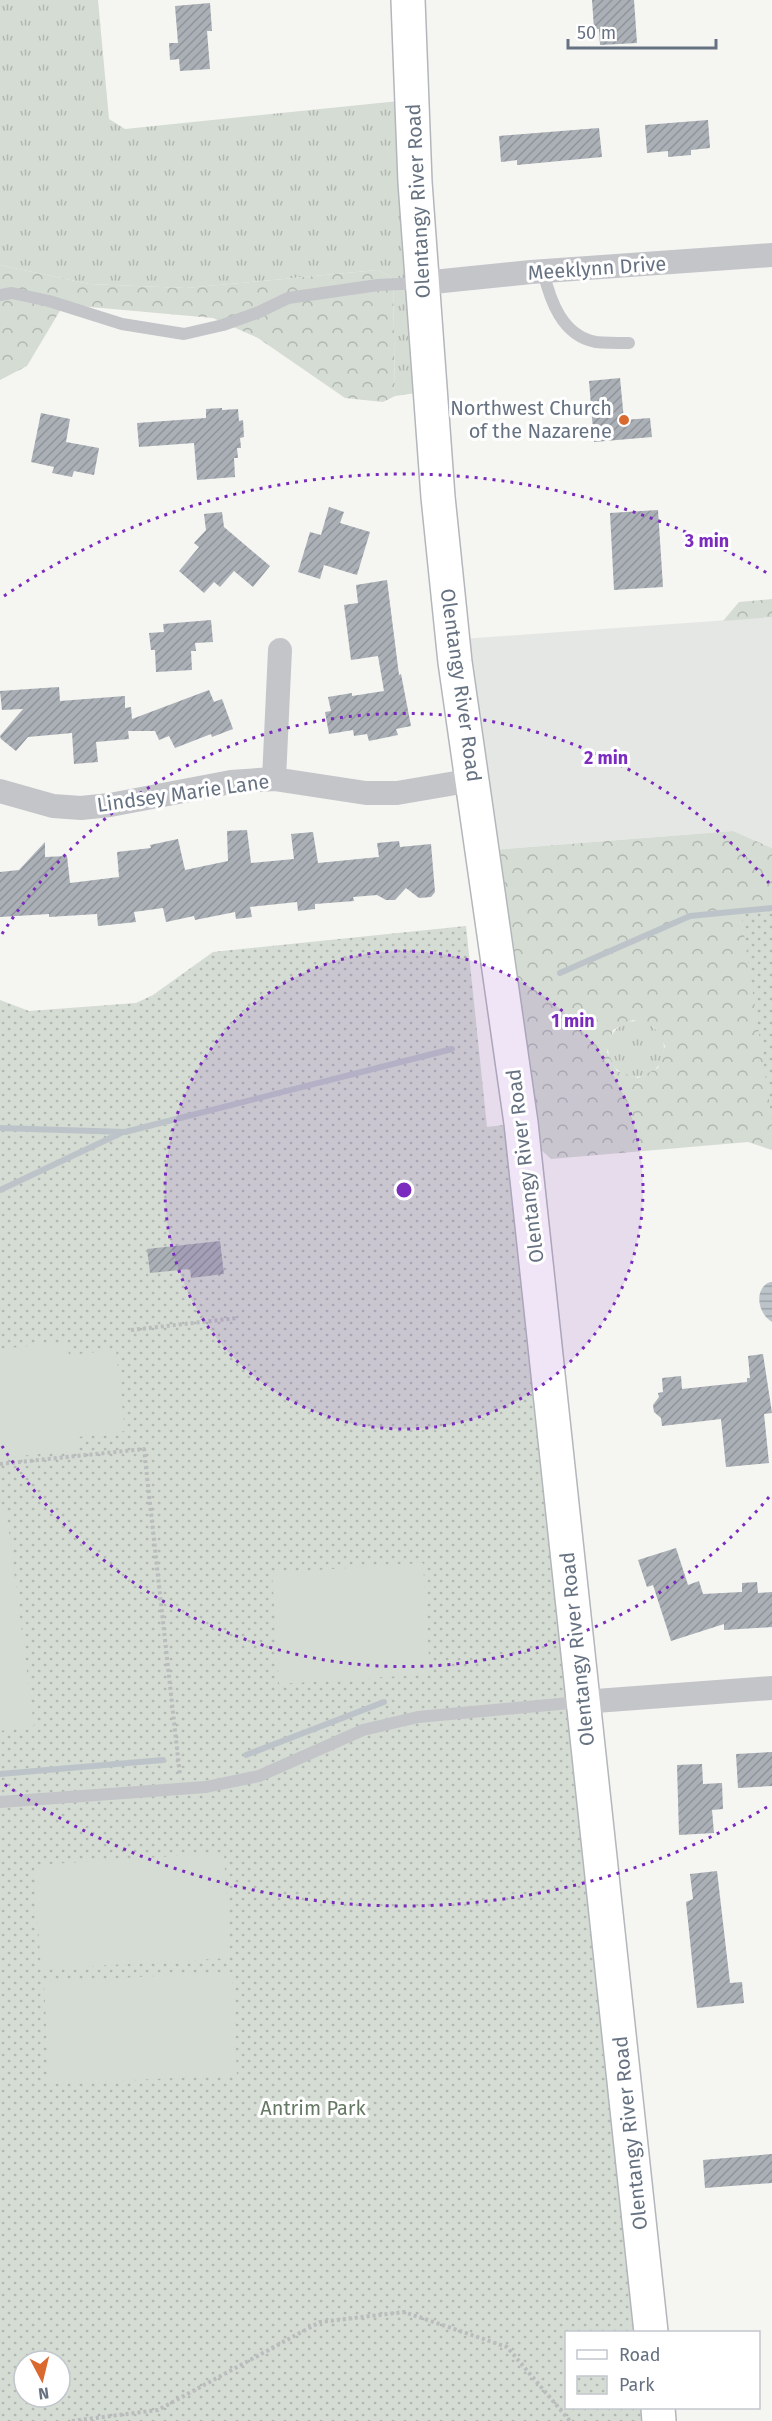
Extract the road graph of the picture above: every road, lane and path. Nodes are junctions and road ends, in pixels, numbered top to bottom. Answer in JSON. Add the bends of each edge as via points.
{"nodes":[{"id":1,"x":408,"y":0,"type":"edge"},
{"id":2,"x":772,"y":255,"type":"edge"},
{"id":3,"x":543,"y":272,"type":"junction"},
{"id":4,"x":423,"y":283,"type":"junction"},
{"id":5,"x":0,"y":295,"type":"edge"},
{"id":6,"x":629,"y":343,"type":"dead end"},
{"id":7,"x":280,"y":650,"type":"dead end"},
{"id":8,"x":274,"y":779,"type":"junction"},
{"id":9,"x":473,"y":780,"type":"junction"},
{"id":10,"x":0,"y":790,"type":"edge"},
{"id":11,"x":237,"y":1318,"type":"dead end"},
{"id":12,"x":131,"y":1330,"type":"dead end"},
{"id":13,"x":0,"y":1464,"type":"edge"},
{"id":14,"x":772,"y":1688,"type":"edge"},
{"id":15,"x":582,"y":1702,"type":"junction"},
{"id":16,"x":182,"y":1789,"type":"junction"},
{"id":17,"x":0,"y":1802,"type":"edge"},
{"id":18,"x":651,"y":2331,"type":"edge"},
{"id":19,"x":72,"y":2421,"type":"edge"},
{"id":20,"x":570,"y":2421,"type":"edge"}],
"edges":[{"from":1,"to":4,"type":"main road","name":"Olentangy River Road"},
{"from":2,"to":3,"type":"street","name":"Meeklynn Drive"},
{"from":3,"to":4,"type":"street","name":"Meeklynn Drive"},
{"from":3,"to":6,"type":"lane","via":[[555,309],[568,326],[594,342]]},
{"from":4,"to":5,"type":"lane","via":[[288,298],[223,325],[184,334],[122,324],[50,301],[12,293]]},
{"from":4,"to":9,"type":"main road","name":"Olentangy River Road","via":[[438,497],[455,662]]},
{"from":7,"to":8,"type":"street"},
{"from":8,"to":9,"type":"street","name":"Lindsey Marie Lane","via":[[366,793],[397,793]]},
{"from":8,"to":10,"type":"street","name":"Lindsey Marie Lane","via":[[231,782],[81,807],[54,806]]},
{"from":9,"to":15,"type":"main road","name":"Olentangy River Road","via":[[521,1123]]},
{"from":11,"to":12,"type":"path"},
{"from":13,"to":16,"type":"path","via":[[144,1449]]},
{"from":14,"to":15,"type":"street"},
{"from":15,"to":16,"type":"lane","via":[[418,1717],[363,1730],[259,1776]]},
{"from":15,"to":18,"type":"main road","name":"Olentangy River Road"},
{"from":16,"to":17,"type":"lane"},
{"from":19,"to":20,"type":"path","via":[[158,2410],[320,2322],[404,2312],[507,2347]]}]}
